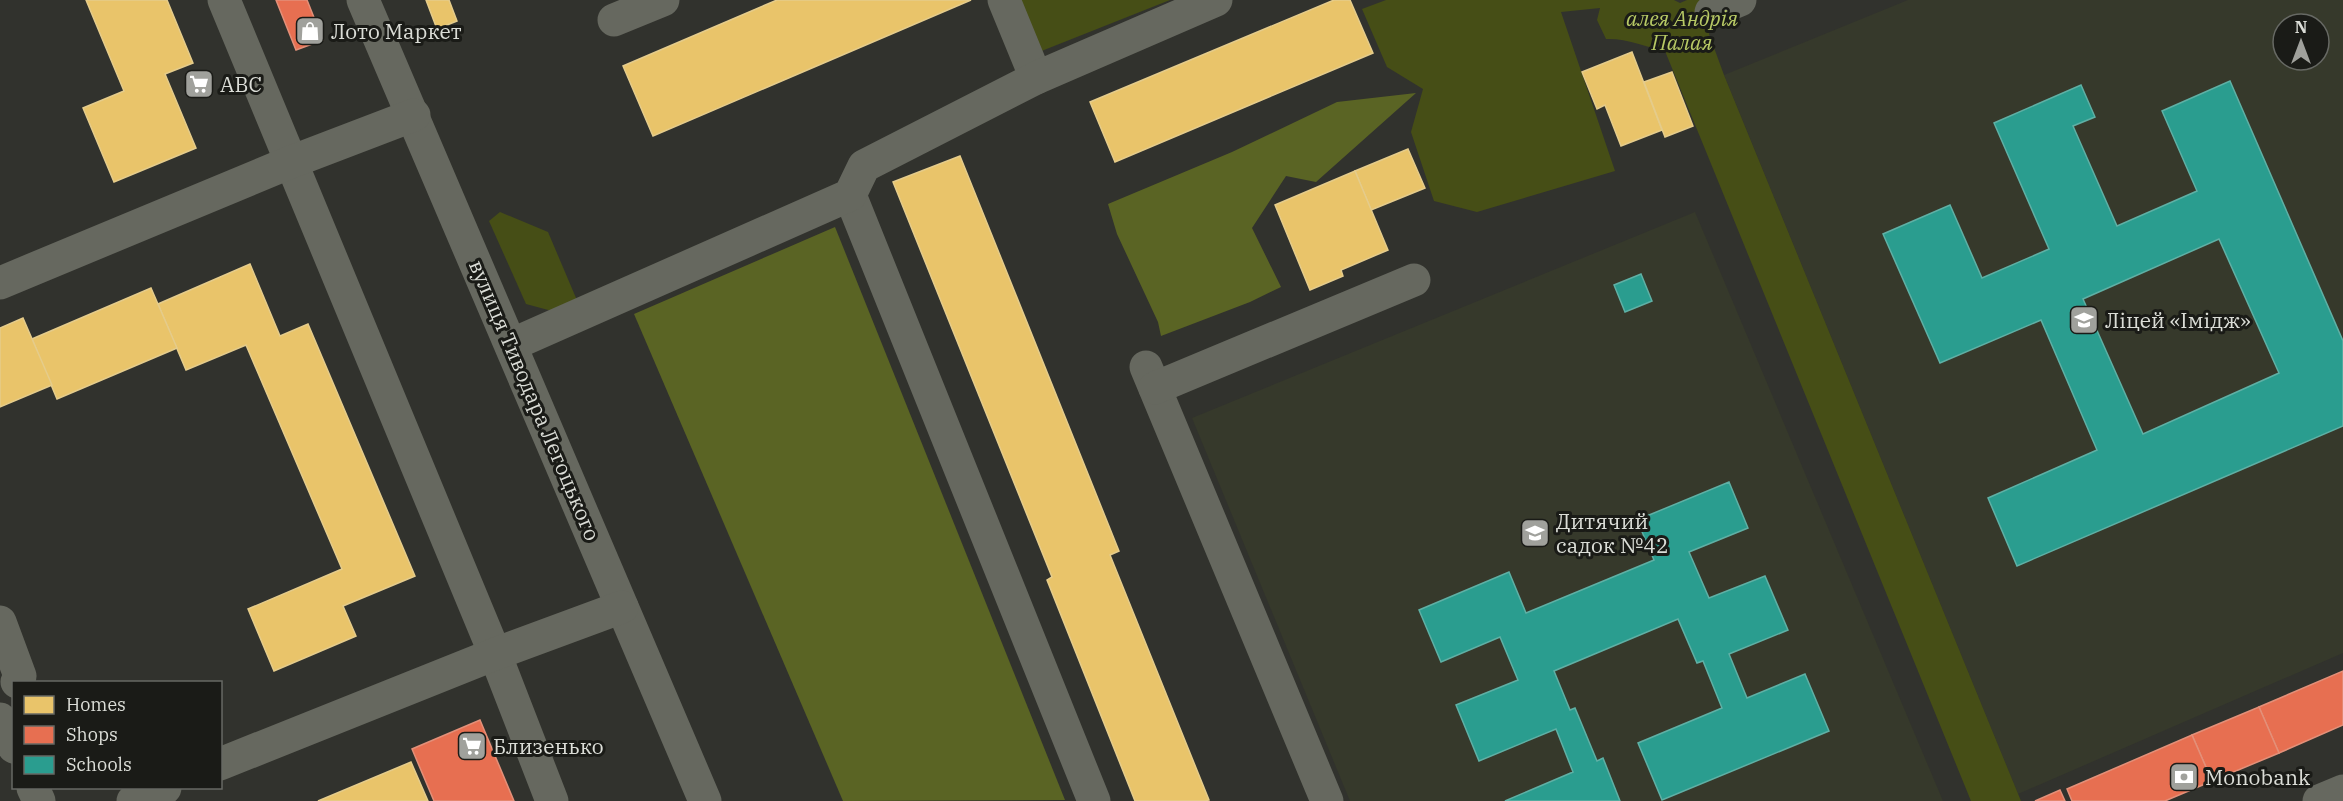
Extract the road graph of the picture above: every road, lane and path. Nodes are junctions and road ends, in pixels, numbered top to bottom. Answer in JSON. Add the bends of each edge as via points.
{"nodes":[{"id":1,"x":224,"y":0,"type":"edge"},
{"id":2,"x":363,"y":0,"type":"edge"},
{"id":3,"x":663,"y":0,"type":"edge"},
{"id":4,"x":1004,"y":0,"type":"edge"},
{"id":5,"x":1216,"y":0,"type":"edge"},
{"id":6,"x":614,"y":20,"type":"dead end"},
{"id":7,"x":1036,"y":78,"type":"junction"},
{"id":8,"x":414,"y":115,"type":"junction"},
{"id":9,"x":291,"y":162,"type":"junction"},
{"id":10,"x":850,"y":195,"type":"junction"},
{"id":11,"x":1414,"y":280,"type":"dead end"},
{"id":12,"x":0,"y":283,"type":"edge"},
{"id":13,"x":511,"y":345,"type":"junction"},
{"id":14,"x":622,"y":607,"type":"junction"},
{"id":15,"x":0,"y":622,"type":"edge"},
{"id":16,"x":495,"y":654,"type":"junction"},
{"id":17,"x":18,"y":681,"type":"edge"},
{"id":18,"x":12,"y":691,"type":"edge"},
{"id":19,"x":0,"y":710,"type":"edge"},
{"id":20,"x":0,"y":719,"type":"edge"},
{"id":21,"x":12,"y":743,"type":"edge"},
{"id":22,"x":222,"y":763,"type":"edge"},
{"id":23,"x":163,"y":789,"type":"edge"},
{"id":24,"x":2343,"y":791,"type":"edge"},
{"id":25,"x":1323,"y":800,"type":"edge"},
{"id":26,"x":133,"y":801,"type":"edge"},
{"id":27,"x":552,"y":801,"type":"edge"},
{"id":28,"x":705,"y":801,"type":"edge"},
{"id":29,"x":1094,"y":801,"type":"edge"},
{"id":30,"x":2319,"y":801,"type":"edge"}],
"edges":[{"from":1,"to":9,"type":"street"},
{"from":2,"to":8,"type":"street","name":"вулиця Тиводара Легоцького"},
{"from":3,"to":6,"type":"street"},
{"from":4,"to":7,"type":"street"},
{"from":5,"to":7,"type":"street"},
{"from":7,"to":10,"type":"street","via":[[864,166]]},
{"from":8,"to":9,"type":"street"},
{"from":8,"to":13,"type":"street","name":"вулиця Тиводара Легоцького"},
{"from":9,"to":12,"type":"street"},
{"from":9,"to":16,"type":"street"},
{"from":10,"to":13,"type":"street"},
{"from":10,"to":29,"type":"street"},
{"from":11,"to":25,"type":"street","via":[[1150,378]]},
{"from":13,"to":14,"type":"street","name":"вулиця Тиводара Легоцького"},
{"from":14,"to":16,"type":"street"},
{"from":14,"to":28,"type":"street","name":"вулиця Тиводара Легоцького"},
{"from":15,"to":17,"type":"street","via":[[20,676]]},
{"from":16,"to":22,"type":"street"},
{"from":16,"to":27,"type":"street"},
{"from":18,"to":19,"type":"street"},
{"from":20,"to":21,"type":"street"},
{"from":23,"to":26,"type":"street"},
{"from":24,"to":30,"type":"street"}]}
